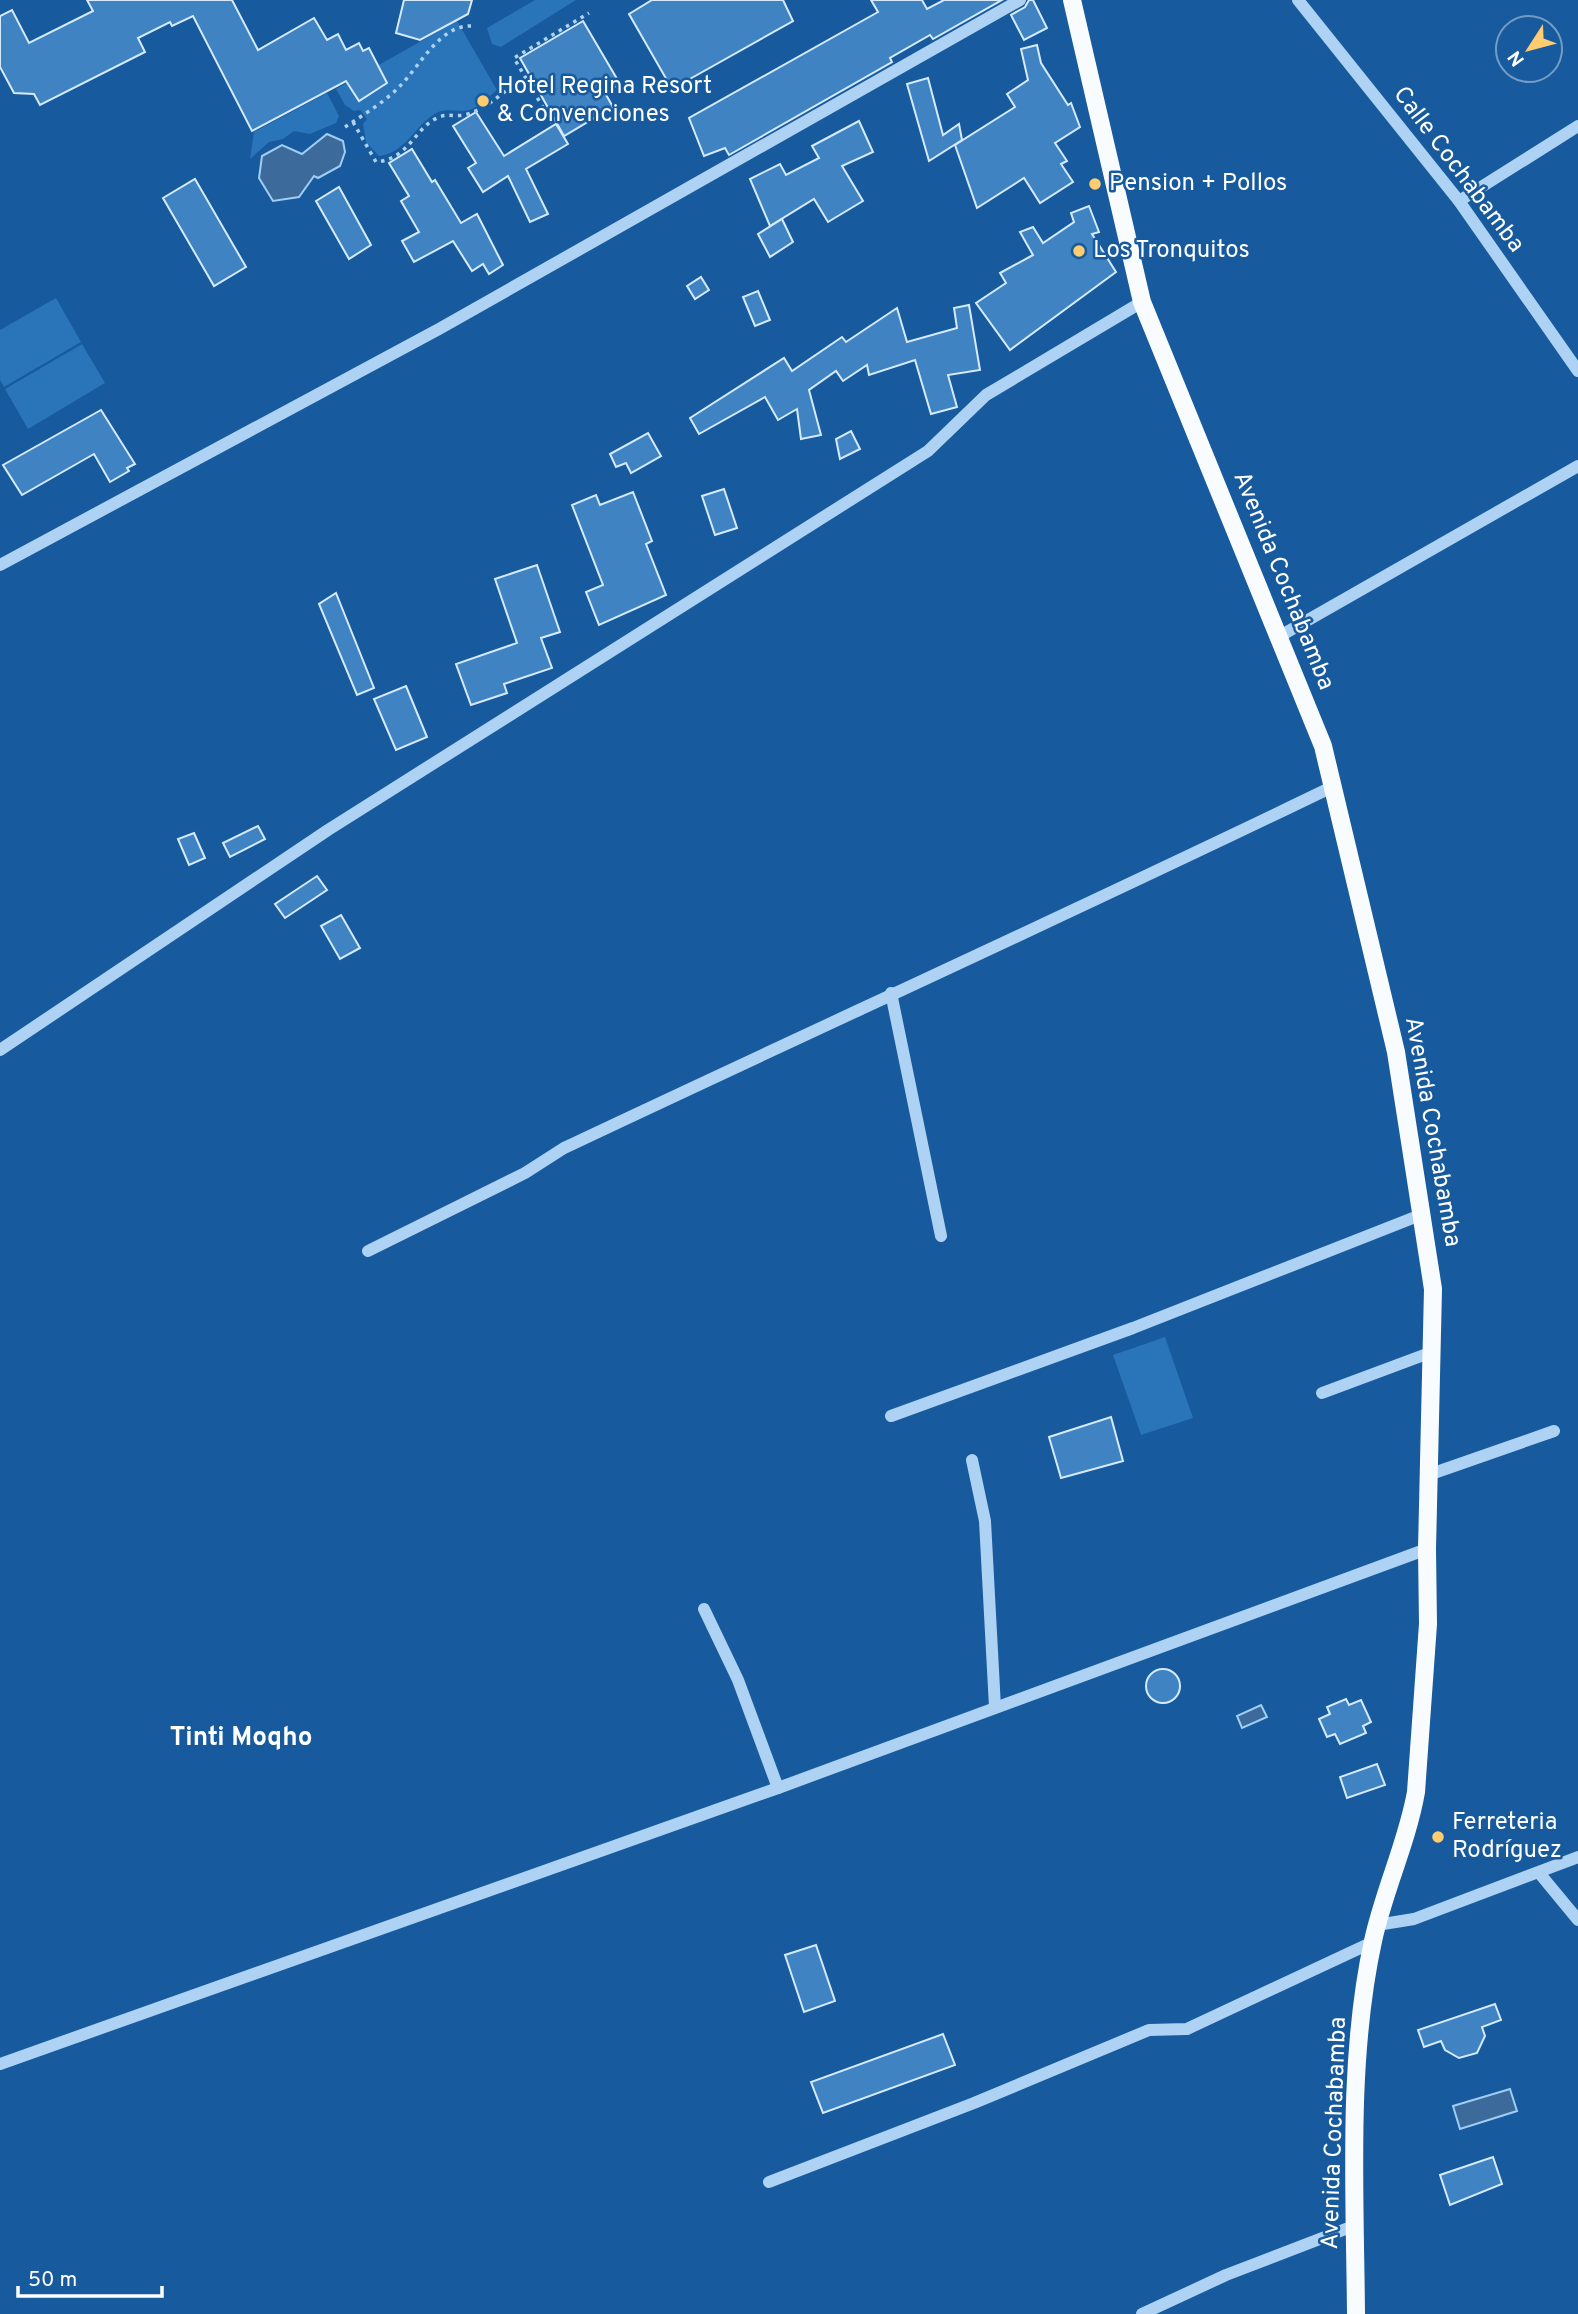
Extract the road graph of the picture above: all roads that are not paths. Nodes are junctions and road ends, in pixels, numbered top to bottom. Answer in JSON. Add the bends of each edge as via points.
{"nodes":[{"id":1,"x":1020,"y":0,"type":"edge"},
{"id":2,"x":1072,"y":0,"type":"edge"},
{"id":3,"x":1298,"y":0,"type":"edge"},
{"id":4,"x":1578,"y":126,"type":"edge"},
{"id":5,"x":1459,"y":201,"type":"junction"},
{"id":6,"x":1142,"y":302,"type":"junction"},
{"id":7,"x":1578,"y":371,"type":"edge"},
{"id":8,"x":1578,"y":466,"type":"edge"},
{"id":9,"x":0,"y":565,"type":"edge"},
{"id":10,"x":1280,"y":636,"type":"junction"},
{"id":11,"x":1332,"y":787,"type":"junction"},
{"id":12,"x":891,"y":993,"type":"junction"},
{"id":13,"x":0,"y":1050,"type":"edge"},
{"id":14,"x":1423,"y":1214,"type":"junction"},
{"id":15,"x":941,"y":1236,"type":"dead end"},
{"id":16,"x":368,"y":1251,"type":"dead end"},
{"id":17,"x":1432,"y":1352,"type":"junction"},
{"id":18,"x":1322,"y":1392,"type":"dead end"},
{"id":19,"x":891,"y":1416,"type":"dead end"},
{"id":20,"x":1554,"y":1431,"type":"dead end"},
{"id":21,"x":972,"y":1460,"type":"dead end"},
{"id":22,"x":1431,"y":1474,"type":"junction"},
{"id":23,"x":1427,"y":1549,"type":"junction"},
{"id":24,"x":704,"y":1609,"type":"dead end"},
{"id":25,"x":995,"y":1707,"type":"junction"},
{"id":26,"x":778,"y":1788,"type":"junction"},
{"id":27,"x":1578,"y":1857,"type":"edge"},
{"id":28,"x":1540,"y":1874,"type":"junction"},
{"id":29,"x":1578,"y":1920,"type":"edge"},
{"id":30,"x":1375,"y":1933,"type":"junction"},
{"id":31,"x":0,"y":2064,"type":"edge"},
{"id":32,"x":769,"y":2182,"type":"dead end"},
{"id":33,"x":1356,"y":2225,"type":"junction"},
{"id":34,"x":1142,"y":2314,"type":"edge"},
{"id":35,"x":1356,"y":2314,"type":"edge"}],
"edges":[{"from":1,"to":9,"type":"street","via":[[439,329]]},
{"from":2,"to":6,"type":"main road","name":"Avenida Cochabamba"},
{"from":3,"to":5,"type":"street","name":"Calle Cochabamba"},
{"from":4,"to":5,"type":"street"},
{"from":5,"to":7,"type":"street","name":"Calle Cochabamba"},
{"from":6,"to":10,"type":"main road","name":"Avenida Cochabamba"},
{"from":6,"to":13,"type":"street","via":[[985,395],[928,451],[328,830]]},
{"from":8,"to":10,"type":"street"},
{"from":10,"to":11,"type":"main road","name":"Avenida Cochabamba","via":[[1323,746]]},
{"from":11,"to":12,"type":"street","via":[[1086,906]]},
{"from":11,"to":14,"type":"main road","name":"Avenida Cochabamba","via":[[1396,1052]]},
{"from":12,"to":15,"type":"street"},
{"from":12,"to":16,"type":"street","via":[[564,1148],[525,1173]]},
{"from":14,"to":17,"type":"main road","name":"Avenida Cochabamba","via":[[1433,1289]]},
{"from":14,"to":19,"type":"street","via":[[1133,1328]]},
{"from":17,"to":18,"type":"street"},
{"from":17,"to":22,"type":"main road","name":"Avenida Cochabamba"},
{"from":20,"to":22,"type":"street"},
{"from":21,"to":25,"type":"street","via":[[985,1521]]},
{"from":22,"to":23,"type":"main road","name":"Avenida Cochabamba"},
{"from":23,"to":25,"type":"street"},
{"from":23,"to":30,"type":"main road","name":"Avenida Cochabamba","via":[[1428,1624],[1416,1792]]},
{"from":24,"to":26,"type":"street","via":[[738,1680]]},
{"from":25,"to":26,"type":"street"},
{"from":26,"to":31,"type":"street"},
{"from":27,"to":28,"type":"street"},
{"from":28,"to":29,"type":"street"},
{"from":28,"to":30,"type":"street"},
{"from":30,"to":32,"type":"street","via":[[1187,2029],[1149,2030]]},
{"from":30,"to":33,"type":"main road","name":"Avenida Cochabamba","via":[[1358,2039]]},
{"from":33,"to":34,"type":"street","via":[[1226,2275]]},
{"from":33,"to":35,"type":"main road","name":"Avenida Cochabamba"}]}
